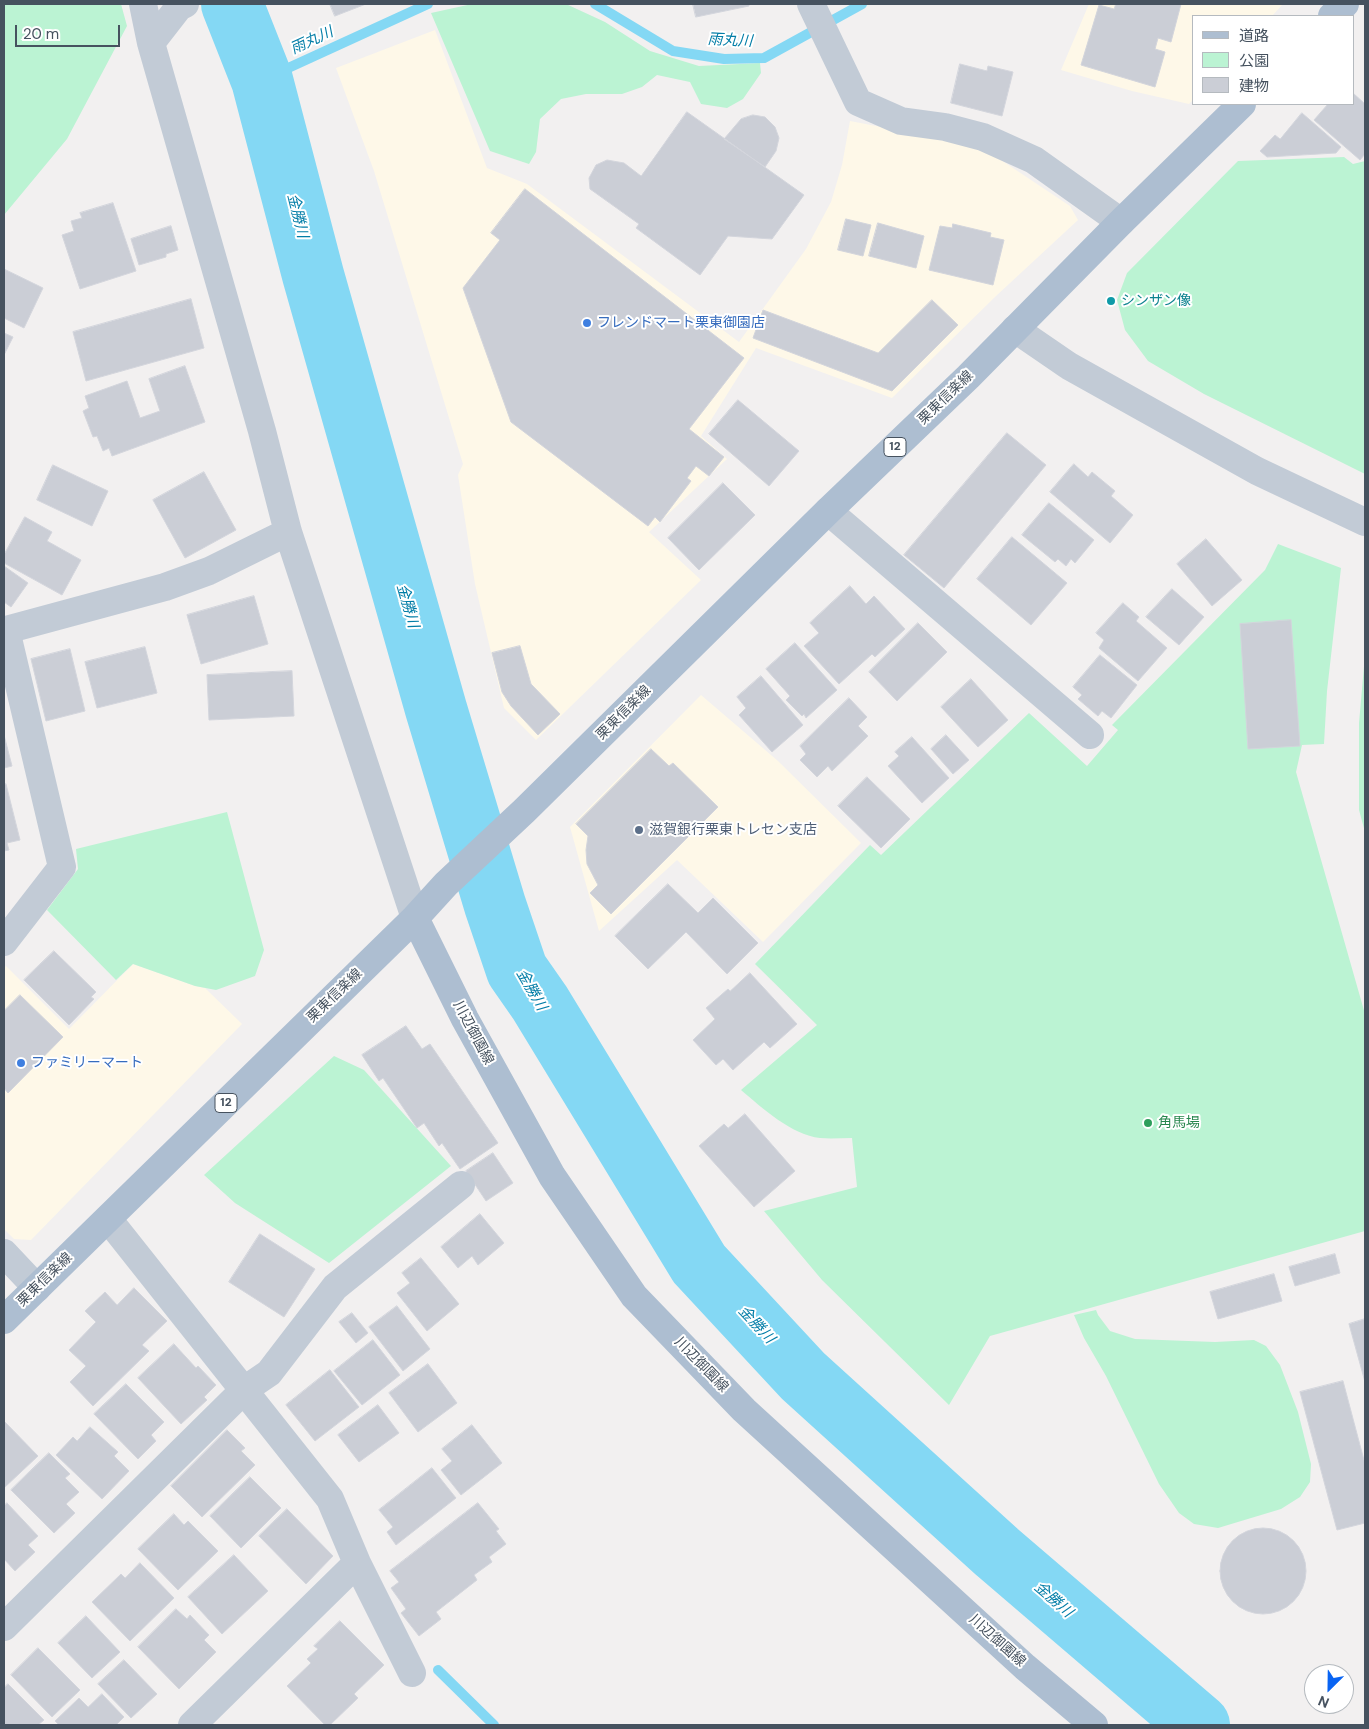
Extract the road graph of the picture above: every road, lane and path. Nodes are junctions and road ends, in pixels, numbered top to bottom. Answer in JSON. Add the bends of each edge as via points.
{"nodes":[{"id":1,"x":143,"y":4,"type":"edge"},
{"id":2,"x":1345,"y":4,"type":"edge"},
{"id":3,"x":182,"y":5,"type":"edge"},
{"id":4,"x":814,"y":8,"type":"edge"},
{"id":5,"x":1333,"y":15,"type":"edge"},
{"id":6,"x":151,"y":43,"type":"junction"},
{"id":7,"x":1241,"y":105,"type":"edge"},
{"id":8,"x":1120,"y":222,"type":"junction"},
{"id":9,"x":1015,"y":329,"type":"junction"},
{"id":10,"x":828,"y":511,"type":"junction"},
{"id":11,"x":1365,"y":522,"type":"edge"},
{"id":12,"x":288,"y":532,"type":"junction"},
{"id":13,"x":1090,"y":735,"type":"dead end"},
{"id":14,"x":415,"y":918,"type":"junction"},
{"id":15,"x":4,"y":942,"type":"edge"},
{"id":16,"x":461,"y":1185,"type":"dead end"},
{"id":17,"x":108,"y":1219,"type":"junction"},
{"id":18,"x":4,"y":1253,"type":"edge"},
{"id":19,"x":37,"y":1288,"type":"junction"},
{"id":20,"x":4,"y":1320,"type":"edge"},
{"id":21,"x":244,"y":1390,"type":"junction"},
{"id":22,"x":358,"y":1564,"type":"junction"},
{"id":23,"x":4,"y":1627,"type":"edge"},
{"id":24,"x":412,"y":1673,"type":"dead end"},
{"id":25,"x":192,"y":1725,"type":"edge"},
{"id":26,"x":1094,"y":1725,"type":"edge"}],
"edges":[{"from":1,"to":6,"type":"street"},
{"from":2,"to":5,"type":"main road"},
{"from":3,"to":6,"type":"street"},
{"from":4,"to":8,"type":"street","via":[[858,102],[901,121],[945,127],[1000,144],[1034,160]]},
{"from":6,"to":12,"type":"street"},
{"from":7,"to":8,"type":"main road","name":"栗東信楽線","number":"12"},
{"from":8,"to":9,"type":"main road","name":"栗東信楽線","number":"12"},
{"from":9,"to":10,"type":"main road","name":"栗東信楽線","number":"12"},
{"from":9,"to":11,"type":"street","via":[[1069,366],[1249,466]]},
{"from":10,"to":13,"type":"street"},
{"from":10,"to":14,"type":"main road","name":"栗東信楽線","number":"12"},
{"from":12,"to":14,"type":"street"},
{"from":12,"to":15,"type":"street","via":[[165,587],[6,630],[62,867]]},
{"from":14,"to":17,"type":"main road","name":"栗東信楽線","number":"12"},
{"from":14,"to":26,"type":"main road","name":"川辺御園線","via":[[465,1019],[552,1176],[634,1296],[744,1410],[1018,1660]]},
{"from":16,"to":21,"type":"street","via":[[335,1287],[269,1373]]},
{"from":17,"to":19,"type":"main road","name":"栗東信楽線","number":"12"},
{"from":17,"to":21,"type":"street"},
{"from":18,"to":19,"type":"street"},
{"from":19,"to":20,"type":"main road","name":"栗東信楽線","number":"12"},
{"from":21,"to":22,"type":"street","via":[[330,1499]]},
{"from":21,"to":23,"type":"street"},
{"from":22,"to":24,"type":"street"},
{"from":22,"to":25,"type":"street"}]}
